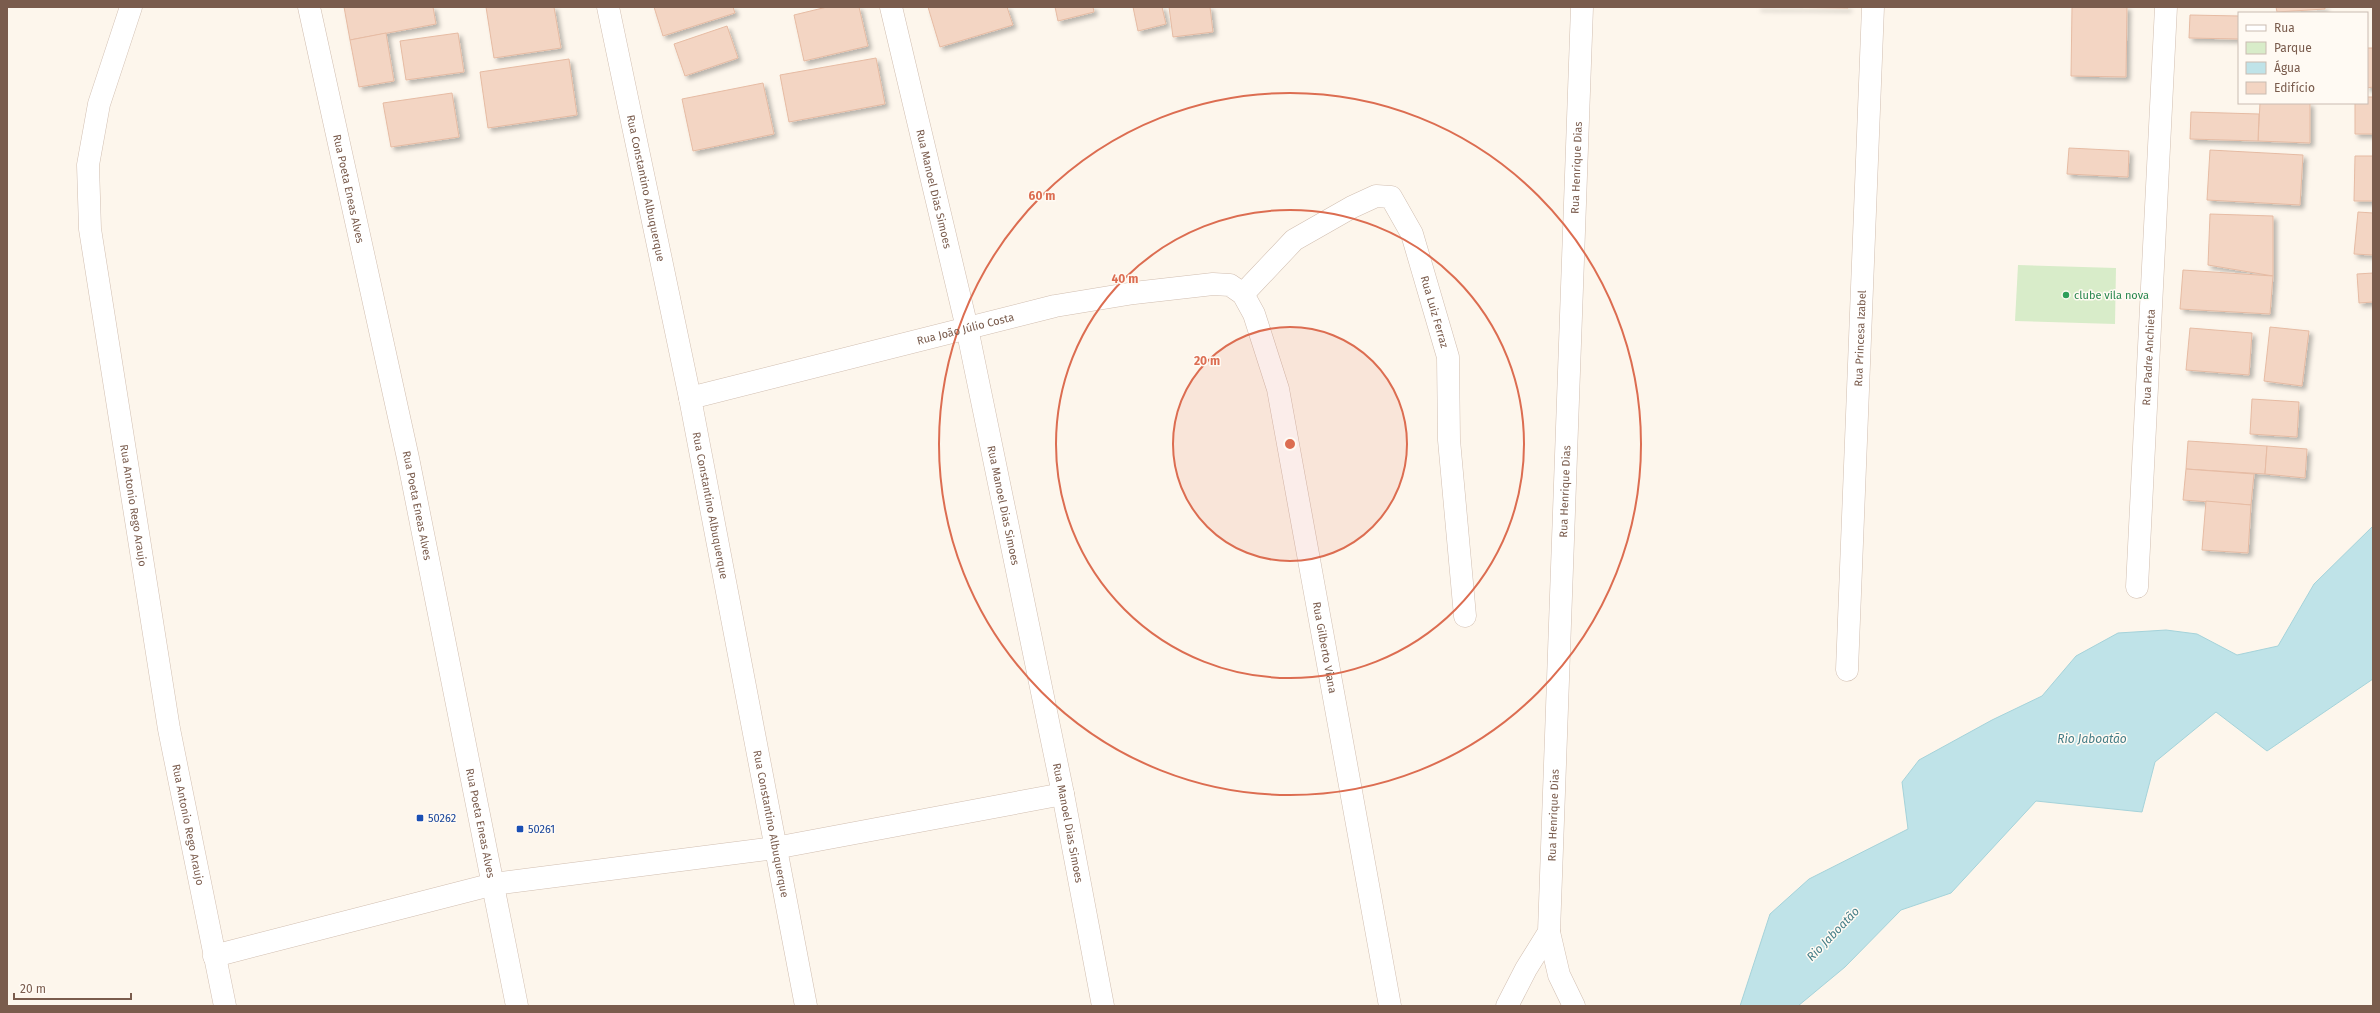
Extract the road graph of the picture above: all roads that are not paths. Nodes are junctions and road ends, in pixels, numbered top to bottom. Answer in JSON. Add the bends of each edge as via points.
{"nodes":[{"id":1,"x":131,"y":7,"type":"edge"},
{"id":2,"x":309,"y":7,"type":"edge"},
{"id":3,"x":608,"y":7,"type":"edge"},
{"id":4,"x":891,"y":7,"type":"edge"},
{"id":5,"x":1582,"y":7,"type":"edge"},
{"id":6,"x":1873,"y":7,"type":"edge"},
{"id":7,"x":2166,"y":7,"type":"edge"},
{"id":8,"x":1243,"y":294,"type":"junction"},
{"id":9,"x":967,"y":328,"type":"junction"},
{"id":10,"x":690,"y":398,"type":"junction"},
{"id":11,"x":2137,"y":587,"type":"dead end"},
{"id":12,"x":1465,"y":616,"type":"dead end"},
{"id":13,"x":1847,"y":670,"type":"dead end"},
{"id":14,"x":1063,"y":794,"type":"junction"},
{"id":15,"x":775,"y":848,"type":"junction"},
{"id":16,"x":494,"y":884,"type":"junction"},
{"id":17,"x":1549,"y":932,"type":"junction"},
{"id":18,"x":214,"y":956,"type":"junction"},
{"id":19,"x":225,"y":1006,"type":"edge"},
{"id":20,"x":517,"y":1006,"type":"edge"},
{"id":21,"x":806,"y":1006,"type":"edge"},
{"id":22,"x":1103,"y":1006,"type":"edge"},
{"id":23,"x":1390,"y":1006,"type":"edge"},
{"id":24,"x":1507,"y":1006,"type":"edge"},
{"id":25,"x":1574,"y":1006,"type":"edge"}],
"edges":[{"from":1,"to":18,"type":"street","name":"Rua Antonio Rego Araujo","via":[[97,112],[88,165],[90,229],[169,729]]},
{"from":2,"to":16,"type":"street","name":"Rua Poeta Eneas Alves","via":[[408,458]]},
{"from":3,"to":10,"type":"street","name":"Rua Constantino Albuquerque"},
{"from":4,"to":9,"type":"street","name":"Rua Manoel Dias Simoes"},
{"from":5,"to":17,"type":"street","name":"Rua Henrique Dias"},
{"from":6,"to":13,"type":"street","name":"Rua Princesa Izabel"},
{"from":7,"to":11,"type":"street","name":"Rua Padre Anchieta"},
{"from":8,"to":9,"type":"street","name":"Rua João Júlio Costa","via":[[1230,285],[1213,284],[1134,293],[1055,306]]},
{"from":8,"to":12,"type":"street","name":"Rua Luiz Ferraz","via":[[1294,240],[1376,196],[1391,197],[1412,234],[1448,357],[1449,440]]},
{"from":8,"to":23,"type":"street","name":"Rua Gilberto Viana","via":[[1254,314],[1278,389]]},
{"from":9,"to":10,"type":"street","name":"Rua João Júlio Costa"},
{"from":9,"to":14,"type":"street","name":"Rua Manoel Dias Simoes"},
{"from":10,"to":15,"type":"street","name":"Rua Constantino Albuquerque"},
{"from":14,"to":15,"type":"street"},
{"from":14,"to":22,"type":"street","name":"Rua Manoel Dias Simoes"},
{"from":15,"to":16,"type":"street"},
{"from":15,"to":21,"type":"street","name":"Rua Constantino Albuquerque"},
{"from":16,"to":18,"type":"street"},
{"from":16,"to":20,"type":"street","name":"Rua Poeta Eneas Alves"},
{"from":17,"to":24,"type":"street","name":"Rua Henrique Dias"},
{"from":17,"to":25,"type":"street","via":[[1559,975]]},
{"from":18,"to":19,"type":"street","name":"Rua Antonio Rego Araujo"}]}
